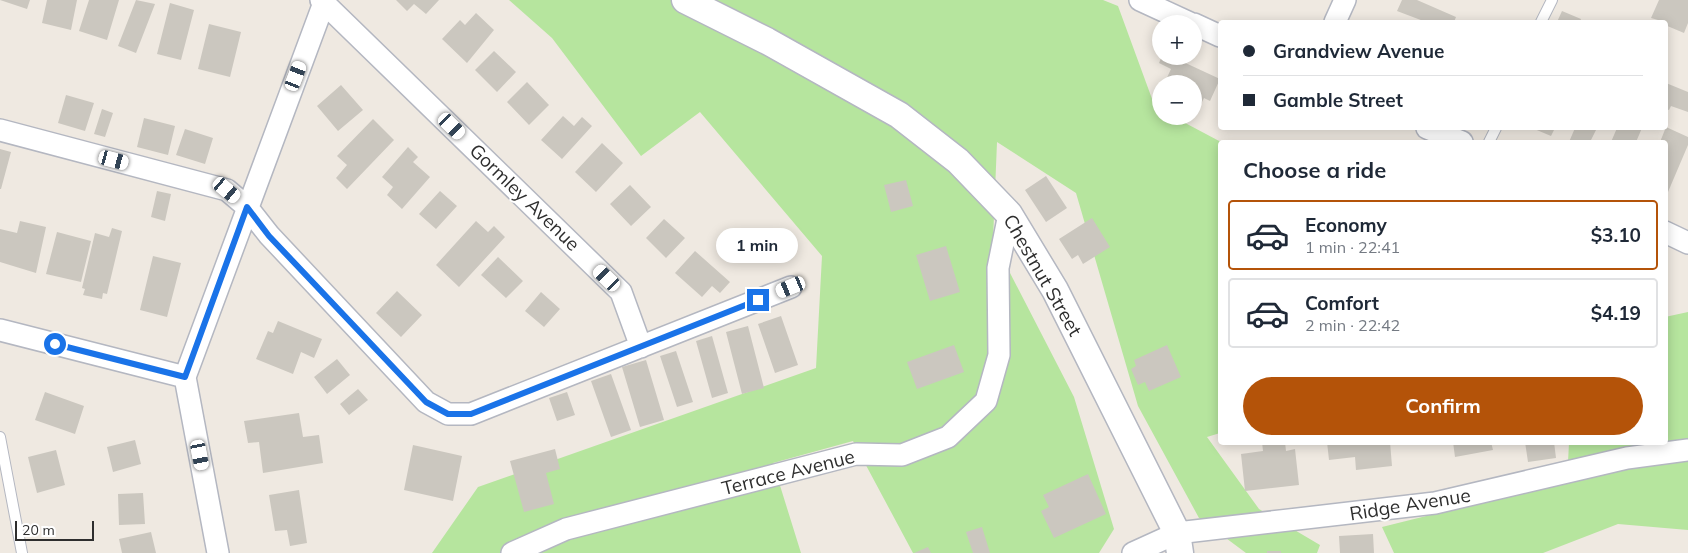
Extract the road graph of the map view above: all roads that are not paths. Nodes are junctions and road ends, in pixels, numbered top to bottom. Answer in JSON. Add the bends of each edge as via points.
{"nodes":[{"id":1,"x":324,"y":0,"type":"edge"},
{"id":2,"x":685,"y":0,"type":"edge"},
{"id":3,"x":1140,"y":0,"type":"edge"},
{"id":4,"x":1344,"y":0,"type":"edge"},
{"id":5,"x":1552,"y":0,"type":"edge"},
{"id":6,"x":1173,"y":15,"type":"edge"},
{"id":7,"x":1336,"y":20,"type":"edge"},
{"id":8,"x":1542,"y":20,"type":"edge"},
{"id":9,"x":1202,"y":28,"type":"edge"},
{"id":10,"x":1218,"y":35,"type":"edge"},
{"id":11,"x":0,"y":130,"type":"edge"},
{"id":12,"x":1432,"y":130,"type":"edge"},
{"id":13,"x":1457,"y":140,"type":"edge"},
{"id":14,"x":247,"y":207,"type":"junction"},
{"id":15,"x":1010,"y":214,"type":"junction"},
{"id":16,"x":791,"y":287,"type":"dead end"},
{"id":17,"x":0,"y":330,"type":"edge"},
{"id":18,"x":641,"y":347,"type":"junction"},
{"id":19,"x":185,"y":377,"type":"junction"},
{"id":20,"x":0,"y":438,"type":"edge"},
{"id":21,"x":1688,"y":450,"type":"edge"},
{"id":22,"x":1179,"y":543,"type":"edge"},
{"id":23,"x":22,"y":553,"type":"edge"},
{"id":24,"x":218,"y":553,"type":"edge"},
{"id":25,"x":512,"y":553,"type":"edge"},
{"id":26,"x":1133,"y":553,"type":"edge"}],
"edges":[{"from":1,"to":14,"type":"street"},
{"from":1,"to":18,"type":"street","name":"Gormley Avenue","via":[[621,292]]},
{"from":2,"to":15,"type":"street","name":"Chestnut Street","via":[[767,41],[898,115],[958,161]]},
{"from":3,"to":6,"type":"street"},
{"from":4,"to":7,"type":"street"},
{"from":5,"to":8,"type":"lane"},
{"from":9,"to":10,"type":"street"},
{"from":11,"to":14,"type":"street","via":[[227,190]]},
{"from":12,"to":13,"type":"street"},
{"from":14,"to":18,"type":"street","via":[[269,236],[426,402],[448,414],[471,414]]},
{"from":14,"to":19,"type":"street"},
{"from":15,"to":22,"type":"street","name":"Chestnut Street","via":[[1055,290]]},
{"from":15,"to":25,"type":"street","name":"Terrace Avenue","via":[[998,268],[999,355],[986,401],[948,437],[902,455],[856,454],[566,529]]},
{"from":16,"to":18,"type":"street"},
{"from":17,"to":19,"type":"street"},
{"from":19,"to":24,"type":"street"},
{"from":20,"to":23,"type":"lane"},
{"from":21,"to":22,"type":"street","name":"Ridge Avenue","via":[[1627,458],[1435,503]]},
{"from":22,"to":26,"type":"street","name":"Ridge Avenue"}]}
